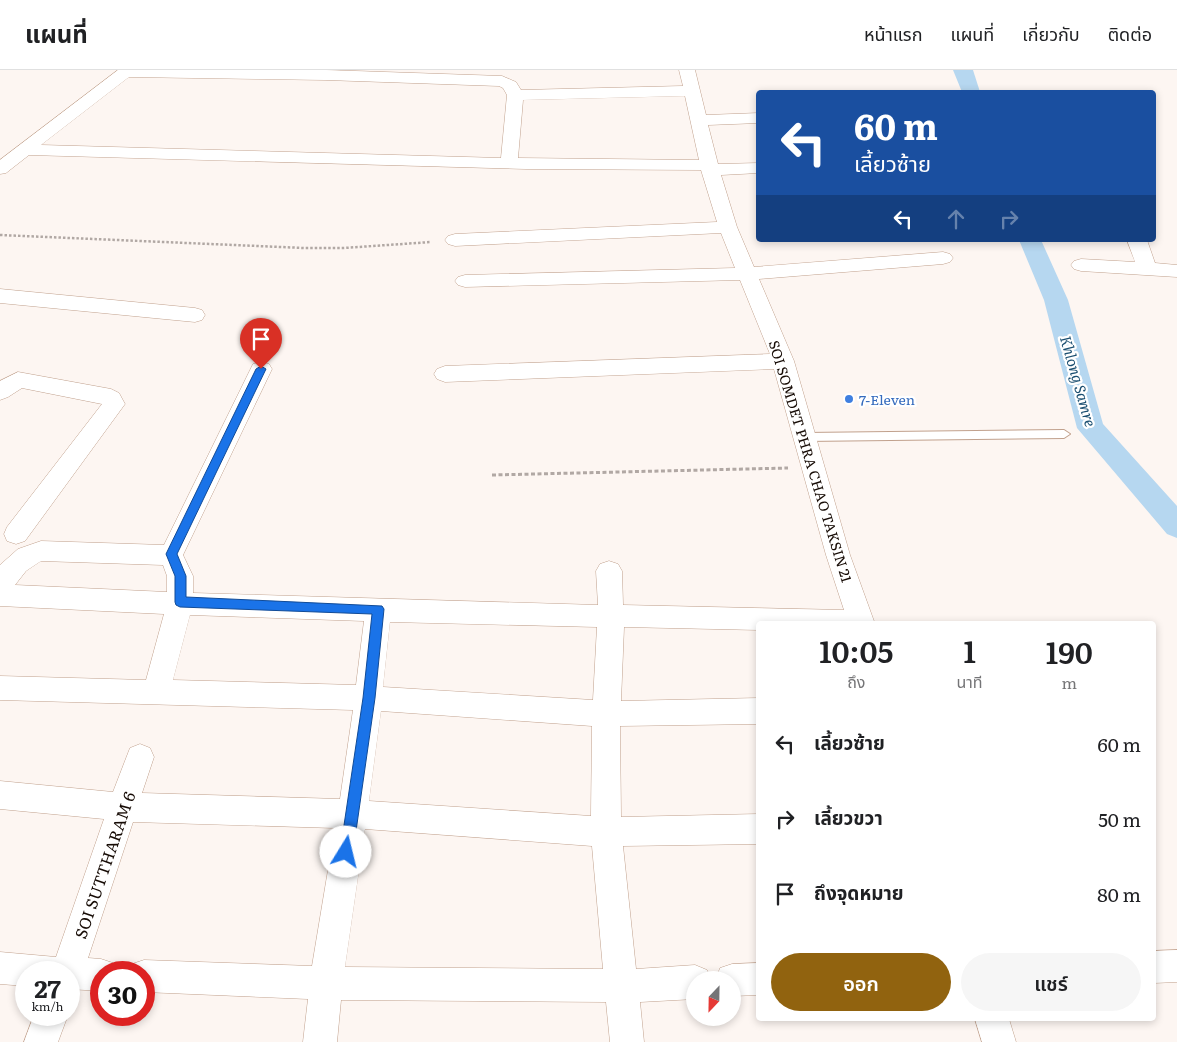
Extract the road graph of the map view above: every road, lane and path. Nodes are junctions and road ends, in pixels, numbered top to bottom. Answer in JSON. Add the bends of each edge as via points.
{"nodes":[{"id":1,"x":687,"y":70,"type":"edge"},
{"id":2,"x":127,"y":71,"type":"edge"},
{"id":3,"x":365,"y":73,"type":"edge"},
{"id":4,"x":691,"y":91,"type":"junction"},
{"id":5,"x":515,"y":95,"type":"junction"},
{"id":6,"x":756,"y":118,"type":"edge"},
{"id":7,"x":699,"y":120,"type":"junction"},
{"id":8,"x":25,"y":150,"type":"junction"},
{"id":9,"x":509,"y":163,"type":"junction"},
{"id":10,"x":709,"y":168,"type":"junction"},
{"id":11,"x":756,"y":168,"type":"edge"},
{"id":12,"x":0,"y":169,"type":"edge"},
{"id":13,"x":728,"y":227,"type":"junction"},
{"id":14,"x":0,"y":235,"type":"edge"},
{"id":15,"x":455,"y":240,"type":"joint"},
{"id":16,"x":1139,"y":242,"type":"edge"},
{"id":17,"x":943,"y":258,"type":"dead end"},
{"id":18,"x":1081,"y":265,"type":"dead end"},
{"id":19,"x":1147,"y":269,"type":"junction"},
{"id":20,"x":1177,"y":271,"type":"edge"},
{"id":21,"x":747,"y":274,"type":"junction"},
{"id":22,"x":465,"y":281,"type":"dead end"},
{"id":23,"x":0,"y":296,"type":"edge"},
{"id":24,"x":195,"y":315,"type":"dead end"},
{"id":25,"x":783,"y":361,"type":"junction"},
{"id":26,"x":261,"y":369,"type":"dead end"},
{"id":27,"x":445,"y":374,"type":"dead end"},
{"id":28,"x":0,"y":392,"type":"edge"},
{"id":29,"x":1064,"y":434,"type":"dead end"},
{"id":30,"x":805,"y":437,"type":"junction"},
{"id":31,"x":814,"y":468,"type":"junction"},
{"id":32,"x":492,"y":475,"type":"dead end"},
{"id":33,"x":14,"y":540,"type":"edge"},
{"id":34,"x":171,"y":554,"type":"junction"},
{"id":35,"x":609,"y":571,"type":"dead end"},
{"id":36,"x":0,"y":586,"type":"edge"},
{"id":37,"x":0,"y":594,"type":"edge"},
{"id":38,"x":180,"y":602,"type":"junction"},
{"id":39,"x":378,"y":609,"type":"junction"},
{"id":40,"x":610,"y":616,"type":"junction"},
{"id":41,"x":790,"y":621,"type":"edge"},
{"id":42,"x":861,"y":621,"type":"edge"},
{"id":43,"x":0,"y":688,"type":"edge"},
{"id":44,"x":156,"y":692,"type":"junction"},
{"id":45,"x":369,"y":698,"type":"junction"},
{"id":46,"x":756,"y":711,"type":"edge"},
{"id":47,"x":606,"y":714,"type":"junction"},
{"id":48,"x":140,"y":757,"type":"dead end"},
{"id":49,"x":0,"y":796,"type":"edge"},
{"id":50,"x":123,"y":808,"type":"junction"},
{"id":51,"x":352,"y":814,"type":"junction"},
{"id":52,"x":756,"y":829,"type":"edge"},
{"id":53,"x":606,"y":832,"type":"junction"},
{"id":54,"x":72,"y":961,"type":"edge"},
{"id":55,"x":1177,"y":966,"type":"edge"},
{"id":56,"x":1156,"y":967,"type":"edge"},
{"id":57,"x":0,"y":968,"type":"edge"},
{"id":58,"x":15,"y":969,"type":"edge"},
{"id":59,"x":155,"y":976,"type":"edge"},
{"id":60,"x":756,"y":979,"type":"edge"},
{"id":61,"x":741,"y":980,"type":"edge"},
{"id":62,"x":686,"y":982,"type":"edge"},
{"id":63,"x":325,"y":983,"type":"junction"},
{"id":64,"x":622,"y":986,"type":"junction"},
{"id":65,"x":993,"y":1021,"type":"edge"},
{"id":66,"x":47,"y":1026,"type":"edge"},
{"id":67,"x":41,"y":1042,"type":"edge"},
{"id":68,"x":320,"y":1042,"type":"edge"},
{"id":69,"x":627,"y":1042,"type":"edge"},
{"id":70,"x":1000,"y":1042,"type":"edge"}],
"edges":[{"from":1,"to":4,"type":"street","name":"SOI SOMDET PHRA CHAO TAKSIN 21"},
{"from":2,"to":3,"type":"street"},
{"from":2,"to":8,"type":"street"},
{"from":3,"to":5,"type":"street","via":[[502,81]]},
{"from":4,"to":5,"type":"street"},
{"from":4,"to":7,"type":"street","name":"SOI SOMDET PHRA CHAO TAKSIN 21"},
{"from":5,"to":9,"type":"street"},
{"from":6,"to":7,"type":"street"},
{"from":7,"to":10,"type":"street","name":"SOI SOMDET PHRA CHAO TAKSIN 21"},
{"from":8,"to":9,"type":"street"},
{"from":8,"to":12,"type":"street"},
{"from":9,"to":10,"type":"street"},
{"from":10,"to":11,"type":"street"},
{"from":10,"to":13,"type":"street","name":"SOI SOMDET PHRA CHAO TAKSIN 21"},
{"from":13,"to":15,"type":"street"},
{"from":13,"to":21,"type":"street","name":"SOI SOMDET PHRA CHAO TAKSIN 21"},
{"from":14,"to":15,"type":"path","via":[[304,248]]},
{"from":16,"to":19,"type":"street"},
{"from":17,"to":21,"type":"street"},
{"from":18,"to":19,"type":"street"},
{"from":19,"to":20,"type":"street"},
{"from":21,"to":22,"type":"street"},
{"from":21,"to":25,"type":"street","name":"SOI SOMDET PHRA CHAO TAKSIN 21"},
{"from":23,"to":24,"type":"street"},
{"from":25,"to":27,"type":"street"},
{"from":25,"to":30,"type":"street","name":"SOI SOMDET PHRA CHAO TAKSIN 21"},
{"from":26,"to":34,"type":"street"},
{"from":28,"to":33,"type":"street","via":[[18,380],[28,380],[102,395],[114,404]]},
{"from":29,"to":30,"type":"lane"},
{"from":30,"to":31,"type":"street","name":"SOI SOMDET PHRA CHAO TAKSIN 21"},
{"from":31,"to":32,"type":"path"},
{"from":31,"to":42,"type":"street","name":"SOI SOMDET PHRA CHAO TAKSIN 21","via":[[838,555]]},
{"from":33,"to":34,"type":"street","via":[[41,551]]},
{"from":33,"to":36,"type":"street","via":[[10,571]]},
{"from":34,"to":38,"type":"street","via":[[180,576]]},
{"from":35,"to":40,"type":"street"},
{"from":37,"to":38,"type":"street","via":[[144,603]]},
{"from":38,"to":39,"type":"street"},
{"from":38,"to":44,"type":"street"},
{"from":39,"to":40,"type":"street"},
{"from":39,"to":45,"type":"street"},
{"from":40,"to":41,"type":"street"},
{"from":40,"to":47,"type":"street"},
{"from":43,"to":44,"type":"street"},
{"from":44,"to":45,"type":"street"},
{"from":45,"to":47,"type":"street"},
{"from":45,"to":51,"type":"street"},
{"from":46,"to":47,"type":"street"},
{"from":47,"to":53,"type":"street"},
{"from":48,"to":50,"type":"street","name":"SOI SUTTHARAM 6"},
{"from":49,"to":50,"type":"street"},
{"from":50,"to":51,"type":"street"},
{"from":50,"to":54,"type":"street","name":"SOI SUTTHARAM 6"},
{"from":51,"to":53,"type":"street"},
{"from":51,"to":63,"type":"street"},
{"from":52,"to":53,"type":"street"},
{"from":53,"to":64,"type":"street"},
{"from":55,"to":56,"type":"street"},
{"from":57,"to":58,"type":"street"},
{"from":59,"to":63,"type":"street"},
{"from":60,"to":61,"type":"street"},
{"from":62,"to":64,"type":"street"},
{"from":63,"to":64,"type":"street"},
{"from":63,"to":68,"type":"street"},
{"from":64,"to":69,"type":"street"},
{"from":65,"to":70,"type":"street"},
{"from":66,"to":67,"type":"street"}]}
